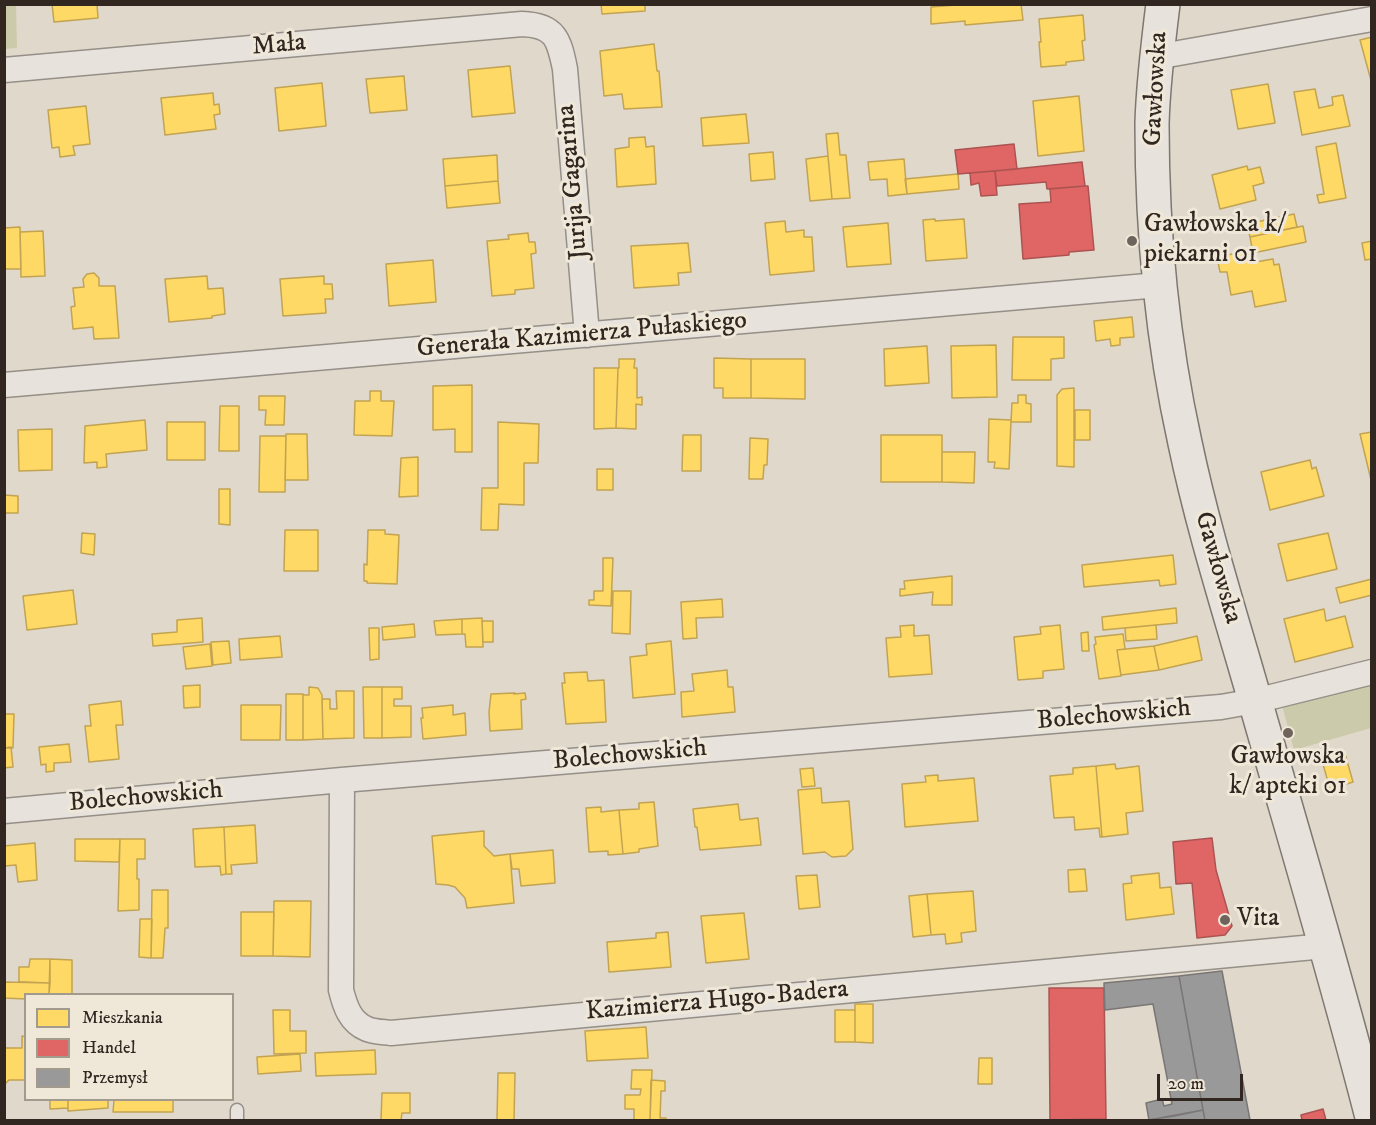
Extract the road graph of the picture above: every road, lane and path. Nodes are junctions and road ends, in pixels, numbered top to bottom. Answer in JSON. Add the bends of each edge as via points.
{"nodes":[{"id":1,"x":1163,"y":4,"type":"edge"},
{"id":2,"x":1371,"y":19,"type":"edge"},
{"id":3,"x":552,"y":32,"type":"joint"},
{"id":4,"x":1156,"y":57,"type":"junction"},
{"id":5,"x":4,"y":70,"type":"edge"},
{"id":6,"x":1159,"y":285,"type":"junction"},
{"id":7,"x":587,"y":335,"type":"junction"},
{"id":8,"x":4,"y":385,"type":"edge"},
{"id":9,"x":1371,"y":672,"type":"edge"},
{"id":10,"x":1255,"y":701,"type":"junction"},
{"id":11,"x":342,"y":780,"type":"junction"},
{"id":12,"x":4,"y":811,"type":"edge"},
{"id":13,"x":1325,"y":946,"type":"junction"},
{"id":14,"x":1371,"y":1117,"type":"edge"}],
"edges":[{"from":1,"to":4,"type":"street","name":"Gawłowska"},
{"from":2,"to":4,"type":"street"},
{"from":3,"to":5,"type":"street","name":"Mała","via":[[536,24],[522,24]]},
{"from":3,"to":7,"type":"street","name":"Jurija Gagarina","via":[[565,69]]},
{"from":4,"to":6,"type":"street","name":"Gawłowska","via":[[1152,123]]},
{"from":6,"to":7,"type":"street","name":"Generała Kazimierza Pułaskiego"},
{"from":6,"to":10,"type":"street","name":"Gawłowska","via":[[1185,442]]},
{"from":7,"to":8,"type":"street","name":"Generała Kazimierza Pułaskiego"},
{"from":9,"to":10,"type":"street","name":"Bolechowskich"},
{"from":10,"to":11,"type":"street","name":"Bolechowskich","via":[[1209,708]]},
{"from":10,"to":13,"type":"street","name":"Gawłowska"},
{"from":11,"to":12,"type":"street","name":"Bolechowskich"},
{"from":11,"to":13,"type":"street","name":"Kazimierza Hugo-Badera","via":[[341,990],[346,1010],[367,1029],[391,1033]]},
{"from":13,"to":14,"type":"street","name":"Gawłowska"}]}
